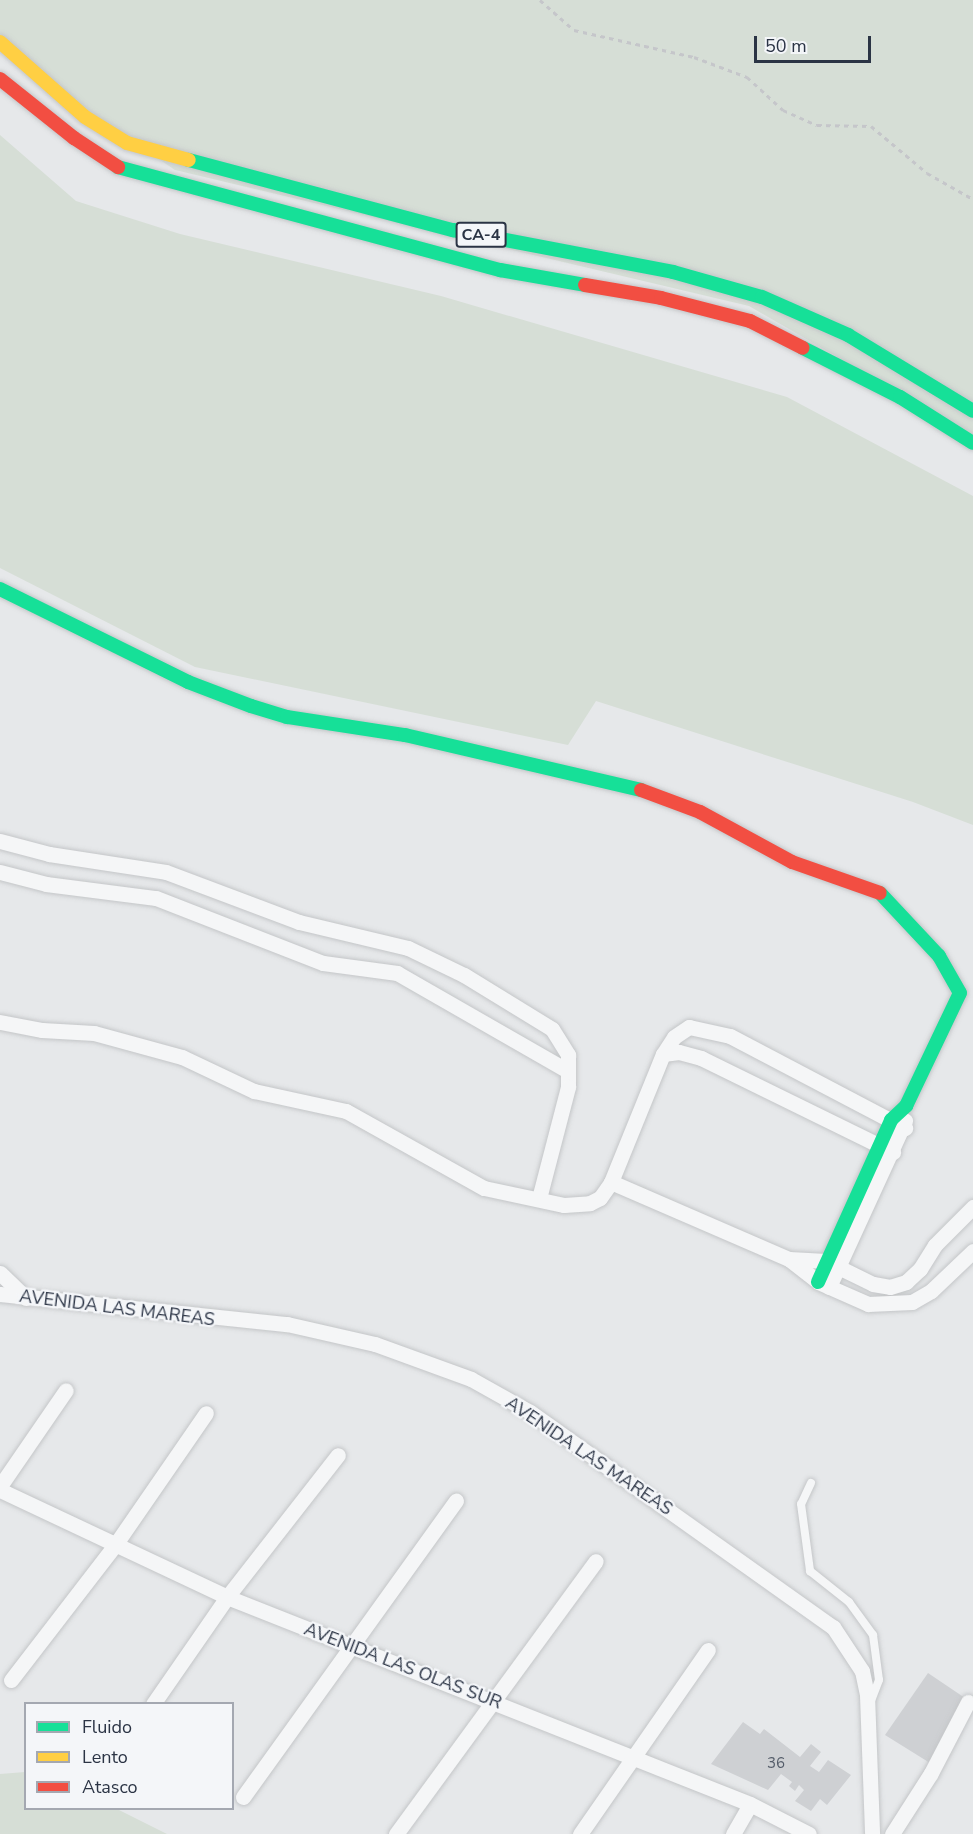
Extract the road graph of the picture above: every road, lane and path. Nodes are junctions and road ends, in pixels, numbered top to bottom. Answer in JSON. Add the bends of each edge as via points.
{"nodes":[{"id":1,"x":540,"y":0,"type":"edge"},
{"id":2,"x":0,"y":42,"type":"edge"},
{"id":3,"x":0,"y":79,"type":"edge"},
{"id":4,"x":973,"y":199,"type":"edge"},
{"id":5,"x":973,"y":411,"type":"edge"},
{"id":6,"x":973,"y":442,"type":"edge"},
{"id":7,"x":0,"y":589,"type":"edge"},
{"id":8,"x":0,"y":841,"type":"edge"},
{"id":9,"x":0,"y":872,"type":"edge"},
{"id":10,"x":166,"y":872,"type":"junction"},
{"id":11,"x":156,"y":898,"type":"junction"},
{"id":12,"x":966,"y":996,"type":"edge"},
{"id":13,"x":0,"y":1022,"type":"edge"},
{"id":14,"x":663,"y":1054,"type":"junction"},
{"id":15,"x":568,"y":1071,"type":"junction"},
{"id":16,"x":906,"y":1106,"type":"junction"},
{"id":17,"x":891,"y":1120,"type":"junction"},
{"id":18,"x":904,"y":1128,"type":"junction"},
{"id":19,"x":879,"y":1144,"type":"junction"},
{"id":20,"x":893,"y":1152,"type":"junction"},
{"id":21,"x":611,"y":1182,"type":"junction"},
{"id":22,"x":539,"y":1198,"type":"junction"},
{"id":23,"x":973,"y":1207,"type":"edge"},
{"id":24,"x":973,"y":1251,"type":"edge"},
{"id":25,"x":789,"y":1259,"type":"junction"},
{"id":26,"x":832,"y":1263,"type":"junction"},
{"id":27,"x":0,"y":1273,"type":"edge"},
{"id":28,"x":824,"y":1284,"type":"junction"},
{"id":29,"x":0,"y":1294,"type":"edge"},
{"id":30,"x":26,"y":1298,"type":"junction"},
{"id":31,"x":66,"y":1390,"type":"dead end"},
{"id":32,"x":206,"y":1413,"type":"dead end"},
{"id":33,"x":338,"y":1455,"type":"dead end"},
{"id":34,"x":811,"y":1483,"type":"dead end"},
{"id":35,"x":0,"y":1488,"type":"edge"},
{"id":36,"x":456,"y":1501,"type":"dead end"},
{"id":37,"x":115,"y":1545,"type":"junction"},
{"id":38,"x":596,"y":1561,"type":"dead end"},
{"id":39,"x":227,"y":1597,"type":"junction"},
{"id":40,"x":352,"y":1647,"type":"junction"},
{"id":41,"x":708,"y":1650,"type":"dead end"},
{"id":42,"x":11,"y":1680,"type":"dead end"},
{"id":43,"x":493,"y":1700,"type":"junction"},
{"id":44,"x":154,"y":1702,"type":"edge"},
{"id":45,"x":968,"y":1702,"type":"dead end"},
{"id":46,"x":867,"y":1711,"type":"junction"},
{"id":47,"x":635,"y":1758,"type":"junction"},
{"id":48,"x":243,"y":1797,"type":"dead end"},
{"id":49,"x":750,"y":1804,"type":"junction"},
{"id":50,"x":396,"y":1834,"type":"edge"},
{"id":51,"x":580,"y":1834,"type":"edge"},
{"id":52,"x":733,"y":1834,"type":"edge"},
{"id":53,"x":809,"y":1834,"type":"edge"},
{"id":54,"x":872,"y":1834,"type":"edge"},
{"id":55,"x":892,"y":1834,"type":"edge"}],
"edges":[{"from":1,"to":4,"type":"path","via":[[574,30],[694,57],[747,77],[783,110],[817,125],[871,126],[927,173]]},
{"from":2,"to":5,"type":"main road","number":"CA-4","via":[[85,117],[127,142],[453,230],[673,272],[762,297],[848,335]]},
{"from":3,"to":6,"type":"main road","number":"CA-4","via":[[74,138],[126,172],[500,270],[661,298],[750,321],[890,392]]},
{"from":7,"to":12,"type":"main road","via":[[188,682],[278,714],[405,735],[647,791],[678,802],[792,862],[865,885],[887,897],[939,956]]},
{"from":8,"to":10,"type":"street","via":[[49,854]]},
{"from":9,"to":11,"type":"street","via":[[46,884]]},
{"from":10,"to":11,"type":"street"},
{"from":10,"to":15,"type":"street","via":[[299,922],[337,934],[386,941],[429,956],[552,1029],[568,1054]]},
{"from":11,"to":15,"type":"street","via":[[323,963],[397,973]]},
{"from":12,"to":16,"type":"main road"},
{"from":13,"to":22,"type":"street","via":[[94,1033],[182,1057],[254,1091],[346,1111],[484,1188]]},
{"from":14,"to":17,"type":"street","via":[[674,1037],[689,1027],[705,1027],[792,1067]]},
{"from":14,"to":19,"type":"street","via":[[679,1052],[701,1058]]},
{"from":14,"to":21,"type":"street"},
{"from":15,"to":22,"type":"street"},
{"from":16,"to":17,"type":"main road"},
{"from":16,"to":18,"type":"street"},
{"from":17,"to":18,"type":"street"},
{"from":17,"to":19,"type":"main road"},
{"from":18,"to":20,"type":"street"},
{"from":19,"to":20,"type":"street"},
{"from":19,"to":26,"type":"main road"},
{"from":20,"to":26,"type":"street"},
{"from":21,"to":22,"type":"street","via":[[600,1198],[577,1206]]},
{"from":21,"to":25,"type":"street"},
{"from":23,"to":26,"type":"street","via":[[958,1219],[906,1282],[890,1287],[873,1284]]},
{"from":24,"to":28,"type":"street","via":[[931,1291],[912,1302],[868,1304]]},
{"from":25,"to":26,"type":"street"},
{"from":25,"to":28,"type":"street"},
{"from":26,"to":28,"type":"street"},
{"from":27,"to":30,"type":"street"},
{"from":29,"to":30,"type":"street","name":"AVENIDA LAS MAREAS"},
{"from":30,"to":46,"type":"street","name":"AVENIDA LAS MAREAS","via":[[287,1324],[375,1344],[471,1379],[530,1412],[833,1627],[862,1671]]},
{"from":31,"to":35,"type":"street"},
{"from":32,"to":37,"type":"street"},
{"from":33,"to":39,"type":"street"},
{"from":34,"to":46,"type":"lane","via":[[801,1504],[810,1571],[849,1602],[873,1635],[879,1680]]},
{"from":35,"to":37,"type":"street","name":"AVENIDA LAS OLAS SUR"},
{"from":36,"to":40,"type":"street"},
{"from":37,"to":39,"type":"street","name":"AVENIDA LAS OLAS SUR"},
{"from":37,"to":42,"type":"street"},
{"from":38,"to":43,"type":"street"},
{"from":39,"to":40,"type":"street","name":"AVENIDA LAS OLAS SUR"},
{"from":39,"to":44,"type":"street"},
{"from":40,"to":43,"type":"street","name":"AVENIDA LAS OLAS SUR"},
{"from":40,"to":48,"type":"street"},
{"from":41,"to":47,"type":"street"},
{"from":43,"to":47,"type":"street","name":"AVENIDA LAS OLAS SUR"},
{"from":43,"to":50,"type":"street"},
{"from":45,"to":55,"type":"street","via":[[931,1773]]},
{"from":46,"to":54,"type":"street","name":"AVENIDA LAS MAREAS"},
{"from":47,"to":49,"type":"street","name":"AVENIDA LAS OLAS SUR"},
{"from":47,"to":51,"type":"street"},
{"from":49,"to":52,"type":"street"},
{"from":49,"to":53,"type":"street","name":"AVENIDA LAS OLAS SUR"}]}
